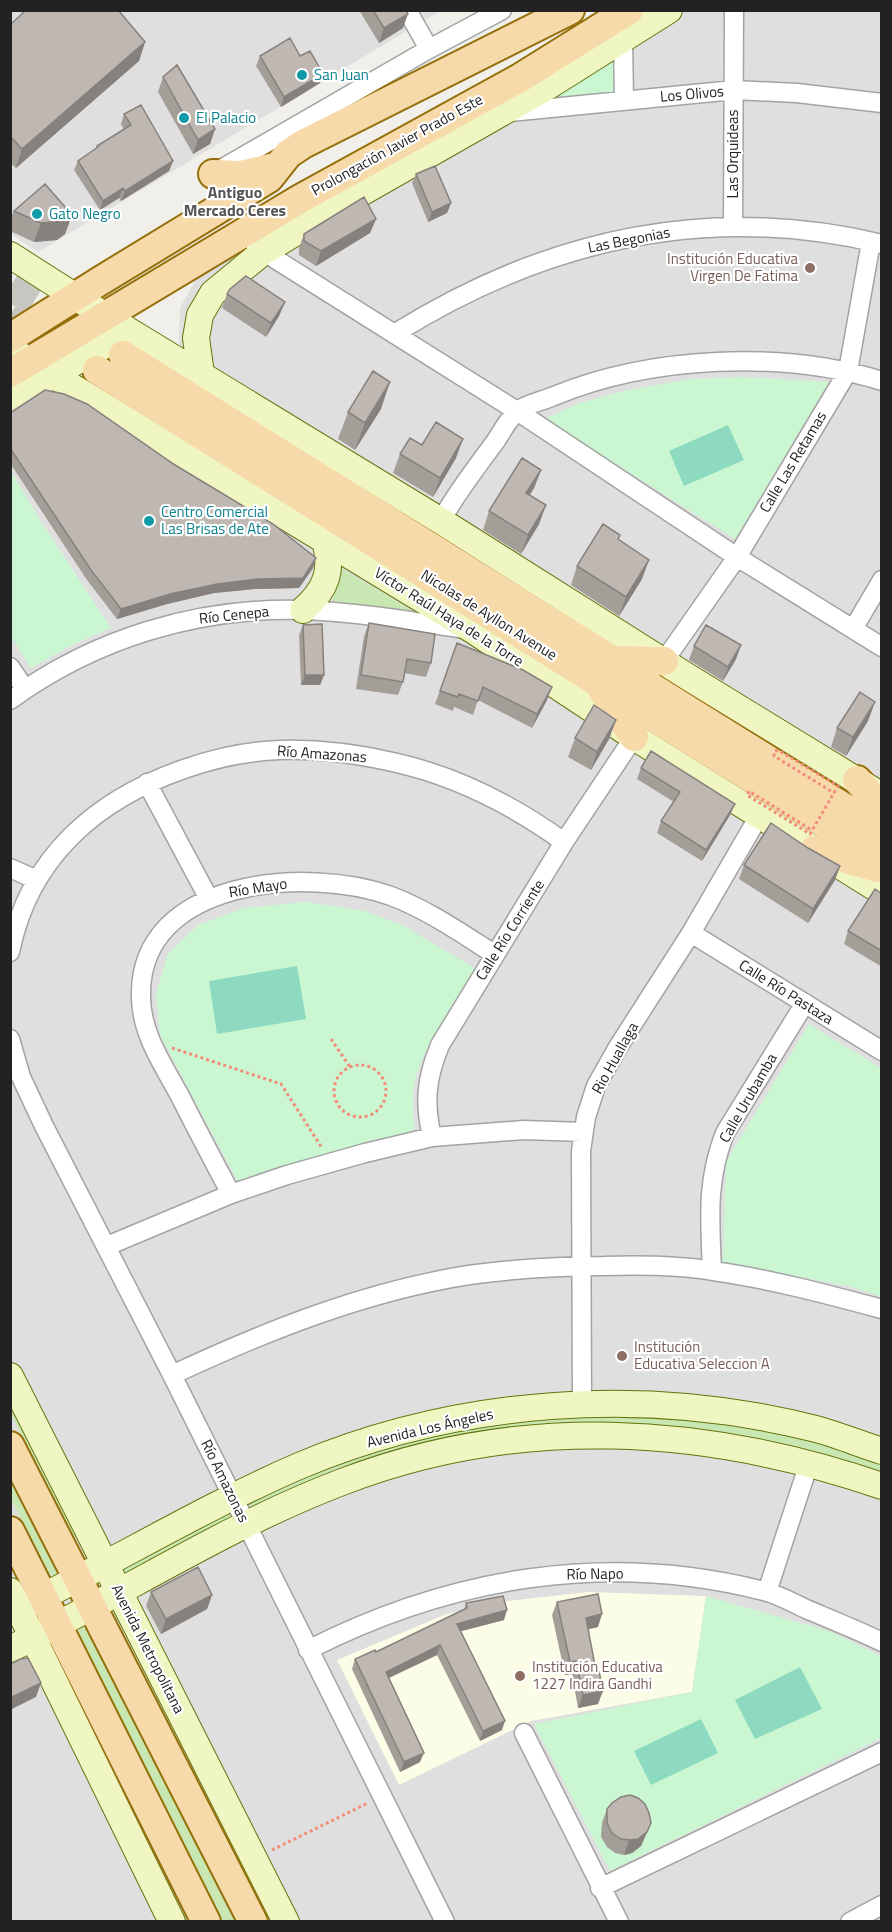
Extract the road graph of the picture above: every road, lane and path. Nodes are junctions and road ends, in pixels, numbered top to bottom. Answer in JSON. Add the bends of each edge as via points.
{"nodes":[{"id":1,"x":406,"y":10,"type":"edge"},
{"id":2,"x":502,"y":10,"type":"edge"},
{"id":3,"x":570,"y":10,"type":"edge"},
{"id":4,"x":629,"y":10,"type":"edge"},
{"id":5,"x":669,"y":10,"type":"edge"},
{"id":6,"x":734,"y":10,"type":"edge"},
{"id":7,"x":623,"y":40,"type":"junction"},
{"id":8,"x":429,"y":49,"type":"junction"},
{"id":9,"x":519,"y":78,"type":"junction"},
{"id":10,"x":418,"y":87,"type":"junction"},
{"id":11,"x":547,"y":87,"type":"junction"},
{"id":12,"x":734,"y":90,"type":"junction"},
{"id":13,"x":624,"y":100,"type":"junction"},
{"id":14,"x":882,"y":103,"type":"edge"},
{"id":15,"x":503,"y":112,"type":"junction"},
{"id":16,"x":418,"y":134,"type":"junction"},
{"id":17,"x":272,"y":172,"type":"junction"},
{"id":18,"x":213,"y":174,"type":"joint"},
{"id":19,"x":300,"y":199,"type":"junction"},
{"id":20,"x":192,"y":226,"type":"junction"},
{"id":21,"x":733,"y":226,"type":"junction"},
{"id":22,"x":239,"y":236,"type":"junction"},
{"id":23,"x":876,"y":243,"type":"edge"},
{"id":24,"x":210,"y":252,"type":"junction"},
{"id":25,"x":263,"y":252,"type":"junction"},
{"id":26,"x":10,"y":255,"type":"edge"},
{"id":27,"x":75,"y":296,"type":"junction"},
{"id":28,"x":105,"y":315,"type":"junction"},
{"id":29,"x":394,"y":333,"type":"junction"},
{"id":30,"x":10,"y":338,"type":"edge"},
{"id":31,"x":126,"y":343,"type":"junction"},
{"id":32,"x":26,"y":364,"type":"edge"},
{"id":33,"x":97,"y":370,"type":"tunnel mouth"},
{"id":34,"x":848,"y":371,"type":"junction"},
{"id":35,"x":201,"y":374,"type":"junction"},
{"id":36,"x":882,"y":381,"type":"edge"},
{"id":37,"x":10,"y":402,"type":"edge"},
{"id":38,"x":517,"y":411,"type":"junction"},
{"id":39,"x":441,"y":521,"type":"junction"},
{"id":40,"x":325,"y":540,"type":"junction"},
{"id":41,"x":737,"y":557,"type":"junction"},
{"id":42,"x":882,"y":580,"type":"edge"},
{"id":43,"x":303,"y":610,"type":"junction"},
{"id":44,"x":853,"y":628,"type":"junction"},
{"id":45,"x":474,"y":631,"type":"junction"},
{"id":46,"x":882,"y":647,"type":"edge"},
{"id":47,"x":664,"y":661,"type":"junction"},
{"id":48,"x":10,"y":668,"type":"edge"},
{"id":49,"x":604,"y":670,"type":"junction"},
{"id":50,"x":18,"y":695,"type":"edge"},
{"id":51,"x":634,"y":737,"type":"junction"},
{"id":52,"x":147,"y":783,"type":"junction"},
{"id":53,"x":845,"y":786,"type":"junction"},
{"id":54,"x":882,"y":795,"type":"edge"},
{"id":55,"x":882,"y":808,"type":"edge"},
{"id":56,"x":759,"y":816,"type":"junction"},
{"id":57,"x":882,"y":831,"type":"edge"},
{"id":58,"x":812,"y":840,"type":"junction"},
{"id":59,"x":564,"y":842,"type":"junction"},
{"id":60,"x":882,"y":860,"type":"edge"},
{"id":61,"x":10,"y":868,"type":"edge"},
{"id":62,"x":882,"y":868,"type":"edge"},
{"id":63,"x":37,"y":880,"type":"junction"},
{"id":64,"x":882,"y":892,"type":"edge"},
{"id":65,"x":209,"y":899,"type":"junction"},
{"id":66,"x":691,"y":933,"type":"junction"},
{"id":67,"x":10,"y":951,"type":"edge"},
{"id":68,"x":494,"y":954,"type":"junction"},
{"id":69,"x":805,"y":1004,"type":"junction"},
{"id":70,"x":10,"y":1039,"type":"edge"},
{"id":71,"x":331,"y":1039,"type":"dead end"},
{"id":72,"x":170,"y":1047,"type":"dead end"},
{"id":73,"x":882,"y":1051,"type":"edge"},
{"id":74,"x":350,"y":1067,"type":"junction"},
{"id":75,"x":583,"y":1132,"type":"junction"},
{"id":76,"x":432,"y":1137,"type":"junction"},
{"id":77,"x":328,"y":1156,"type":"dead end"},
{"id":78,"x":231,"y":1194,"type":"junction"},
{"id":79,"x":107,"y":1246,"type":"junction"},
{"id":80,"x":582,"y":1266,"type":"junction"},
{"id":81,"x":712,"y":1270,"type":"junction"},
{"id":82,"x":882,"y":1310,"type":"edge"},
{"id":83,"x":172,"y":1375,"type":"junction"},
{"id":84,"x":10,"y":1376,"type":"edge"},
{"id":85,"x":582,"y":1405,"type":"junction"},
{"id":86,"x":10,"y":1446,"type":"edge"},
{"id":87,"x":882,"y":1451,"type":"edge"},
{"id":88,"x":809,"y":1463,"type":"junction"},
{"id":89,"x":882,"y":1486,"type":"edge"},
{"id":90,"x":233,"y":1498,"type":"junction"},
{"id":91,"x":247,"y":1525,"type":"junction"},
{"id":92,"x":10,"y":1531,"type":"edge"},
{"id":93,"x":104,"y":1564,"type":"junction"},
{"id":94,"x":78,"y":1578,"type":"junction"},
{"id":95,"x":119,"y":1591,"type":"junction"},
{"id":96,"x":767,"y":1592,"type":"junction"},
{"id":97,"x":21,"y":1602,"type":"edge"},
{"id":98,"x":93,"y":1606,"type":"junction"},
{"id":99,"x":58,"y":1624,"type":"junction"},
{"id":100,"x":34,"y":1638,"type":"junction"},
{"id":101,"x":882,"y":1642,"type":"edge"},
{"id":102,"x":10,"y":1649,"type":"edge"},
{"id":103,"x":308,"y":1650,"type":"junction"},
{"id":104,"x":524,"y":1733,"type":"dead end"},
{"id":105,"x":882,"y":1752,"type":"edge"},
{"id":106,"x":381,"y":1796,"type":"junction"},
{"id":107,"x":254,"y":1859,"type":"junction"},
{"id":108,"x":600,"y":1888,"type":"junction"},
{"id":109,"x":882,"y":1905,"type":"edge"},
{"id":110,"x":172,"y":1922,"type":"edge"},
{"id":111,"x":206,"y":1922,"type":"edge"},
{"id":112,"x":253,"y":1922,"type":"edge"},
{"id":113,"x":286,"y":1922,"type":"edge"},
{"id":114,"x":445,"y":1922,"type":"edge"},
{"id":115,"x":619,"y":1922,"type":"edge"},
{"id":116,"x":850,"y":1922,"type":"edge"}],
"edges":[{"from":1,"to":8,"type":"street"},
{"from":2,"to":8,"type":"street"},
{"from":3,"to":10,"type":"main road"},
{"from":4,"to":9,"type":"main road","name":"Prolongación Javier Prado Este"},
{"from":5,"to":7,"type":"street","name":"Prolongación Javier Prado Este"},
{"from":6,"to":12,"type":"street","name":"Las Orquideas"},
{"from":7,"to":11,"type":"street","name":"Prolongación Javier Prado Este"},
{"from":7,"to":13,"type":"street"},
{"from":8,"to":18,"type":"street"},
{"from":9,"to":11,"type":"main road"},
{"from":9,"to":16,"type":"main road","name":"Prolongación Javier Prado Este"},
{"from":10,"to":16,"type":"main road","via":[[434,99],[433,112]]},
{"from":10,"to":17,"type":"main road","via":[[303,144]]},
{"from":11,"to":15,"type":"street","name":"Prolongación Javier Prado Este"},
{"from":12,"to":13,"type":"street","name":"Los Olivos"},
{"from":12,"to":14,"type":"street","name":"Los Olivos"},
{"from":12,"to":21,"type":"street","name":"Las Orquideas"},
{"from":13,"to":15,"type":"street","name":"Los Olivos"},
{"from":15,"to":25,"type":"street","name":"Prolongación Javier Prado Este"},
{"from":16,"to":19,"type":"main road","name":"Prolongación Javier Prado Este"},
{"from":17,"to":18,"type":"main road"},
{"from":17,"to":19,"type":"main road","via":[[283,193]]},
{"from":17,"to":20,"type":"main road"},
{"from":19,"to":22,"type":"main road","name":"Prolongación Javier Prado Este"},
{"from":20,"to":24,"type":"main road"},
{"from":20,"to":27,"type":"main road"},
{"from":21,"to":23,"type":"street","name":"Las Begonias","via":[[802,230]]},
{"from":21,"to":29,"type":"street","name":"Las Begonias","via":[[657,233],[582,248],[480,286]]},
{"from":22,"to":24,"type":"main road","name":"Prolongación Javier Prado Este"},
{"from":22,"to":25,"type":"street"},
{"from":23,"to":34,"type":"street","name":"Calle Las Retamas"},
{"from":24,"to":28,"type":"main road","name":"Prolongación Javier Prado Este"},
{"from":25,"to":29,"type":"street"},
{"from":25,"to":35,"type":"street","name":"Prolongación Javier Prado Este","via":[[213,294],[200,315],[196,338]]},
{"from":26,"to":27,"type":"street"},
{"from":27,"to":28,"type":"street"},
{"from":27,"to":30,"type":"main road"},
{"from":28,"to":31,"type":"street"},
{"from":28,"to":32,"type":"main road","name":"Prolongación Javier Prado Este"},
{"from":29,"to":38,"type":"street"},
{"from":31,"to":32,"type":"street","name":"Prolongación Javier Prado Este"},
{"from":31,"to":35,"type":"street"},
{"from":31,"to":49,"type":"main road","name":"Nicolas de Ayllon Avenue"},
{"from":32,"to":37,"type":"street","name":"Prolongación Javier Prado Este"},
{"from":32,"to":40,"type":"street","name":"Víctor Raúl Haya de la Torre"},
{"from":33,"to":49,"type":"main road","name":"Nicolas de Ayllon Avenue"},
{"from":34,"to":36,"type":"street"},
{"from":34,"to":38,"type":"street","via":[[765,362],[663,367],[568,390]]},
{"from":34,"to":41,"type":"street","name":"Calle Las Retamas"},
{"from":35,"to":39,"type":"street"},
{"from":38,"to":39,"type":"street"},
{"from":38,"to":41,"type":"street"},
{"from":39,"to":47,"type":"street"},
{"from":40,"to":43,"type":"street","via":[[329,555],[326,578],[315,599]]},
{"from":40,"to":45,"type":"street","name":"Víctor Raúl Haya de la Torre"},
{"from":41,"to":44,"type":"street"},
{"from":41,"to":47,"type":"street","name":"Calle Las Retamas"},
{"from":42,"to":44,"type":"street"},
{"from":43,"to":45,"type":"street","name":"Río Cenepa"},
{"from":43,"to":50,"type":"street","name":"Río Cenepa","via":[[229,613],[143,632],[62,666]]},
{"from":44,"to":46,"type":"street"},
{"from":45,"to":51,"type":"street","name":"Víctor Raúl Haya de la Torre"},
{"from":47,"to":49,"type":"main road"},
{"from":47,"to":53,"type":"street"},
{"from":48,"to":50,"type":"street"},
{"from":49,"to":51,"type":"main road"},
{"from":49,"to":57,"type":"main road","name":"Nicolas de Ayllon Avenue","via":[[653,688]]},
{"from":49,"to":60,"type":"main road","name":"Nicolas de Ayllon Avenue"},
{"from":51,"to":56,"type":"street","name":"Víctor Raúl Haya de la Torre"},
{"from":51,"to":59,"type":"street","name":"Calle Río Corriente"},
{"from":52,"to":59,"type":"street","name":"Río Amazonas","via":[[198,764],[251,753],[278,750],[349,754],[399,763],[457,781],[512,808]]},
{"from":52,"to":63,"type":"street","name":"Río Amazonas","via":[[92,816],[62,845]]},
{"from":52,"to":65,"type":"street"},
{"from":53,"to":54,"type":"street"},
{"from":53,"to":55,"type":"main road"},
{"from":53,"to":58,"type":"path","bridge":true,"via":[[774,756],[773,754],[778,750],[838,786],[810,834],[747,794],[751,792]]},
{"from":56,"to":58,"type":"street","name":"Víctor Raúl Haya de la Torre"},
{"from":56,"to":66,"type":"street","name":"Rio Huallaga"},
{"from":58,"to":62,"type":"main road"},
{"from":58,"to":64,"type":"street","name":"Víctor Raúl Haya de la Torre"},
{"from":59,"to":68,"type":"street","name":"Calle Río Corriente"},
{"from":61,"to":63,"type":"street"},
{"from":63,"to":67,"type":"street","name":"Río Amazonas","via":[[22,911]]},
{"from":65,"to":68,"type":"street","name":"Río Mayo","via":[[233,890],[273,884],[314,882],[348,886],[390,896],[430,914]]},
{"from":65,"to":78,"type":"street","name":"Río Mayo","via":[[180,915],[157,940],[145,967],[141,997],[150,1040]]},
{"from":66,"to":69,"type":"street","name":"Calle Río Pastaza"},
{"from":66,"to":75,"type":"street","name":"Rio Huallaga","via":[[596,1086]]},
{"from":68,"to":76,"type":"street","name":"Calle Río Corriente","via":[[431,1067],[426,1092]]},
{"from":69,"to":73,"type":"street","name":"Calle Río Pastaza"},
{"from":69,"to":81,"type":"street","name":"Calle Urubamba","via":[[725,1132],[716,1156],[710,1205]]},
{"from":70,"to":79,"type":"street","name":"Río Amazonas","via":[[21,1077],[40,1118]]},
{"from":71,"to":74,"type":"path"},
{"from":72,"to":77,"type":"path","via":[[281,1084]]},
{"from":74,"to":74,"type":"path","via":[[336,1083],[334,1094],[338,1104],[354,1117],[375,1113],[386,1095],[380,1074],[360,1065]]},
{"from":75,"to":76,"type":"street","via":[[524,1130]]},
{"from":75,"to":80,"type":"street","name":"Rio Huallaga"},
{"from":76,"to":78,"type":"street","via":[[332,1162]]},
{"from":78,"to":79,"type":"street"},
{"from":79,"to":83,"type":"street","name":"Río Amazonas"},
{"from":80,"to":81,"type":"street"},
{"from":80,"to":83,"type":"street","via":[[467,1276],[391,1292],[233,1346]]},
{"from":80,"to":85,"type":"street","name":"Rio Huallaga"},
{"from":81,"to":82,"type":"street","via":[[802,1288]]},
{"from":83,"to":90,"type":"street","name":"Río Amazonas"},
{"from":84,"to":93,"type":"street","name":"Avenida Metropolitana"},
{"from":85,"to":87,"type":"street","name":"Avenida Los Ángeles","via":[[658,1406],[737,1414],[818,1430]]},
{"from":85,"to":90,"type":"street","name":"Avenida Los Ángeles","via":[[496,1412],[413,1429],[327,1455]]},
{"from":86,"to":94,"type":"main road","name":"Avenida Metropolitana"},
{"from":88,"to":89,"type":"street","name":"Avenida Los Ángeles"},
{"from":88,"to":91,"type":"street","name":"Avenida Los Ángeles","via":[[662,1438],[583,1434],[520,1439],[381,1468],[305,1497]]},
{"from":88,"to":96,"type":"street"},
{"from":90,"to":91,"type":"street","name":"Río Amazonas"},
{"from":90,"to":93,"type":"street","name":"Avenida Los Ángeles"},
{"from":91,"to":95,"type":"street","name":"Avenida Los Ángeles"},
{"from":91,"to":103,"type":"street","name":"Río Amazonas"},
{"from":92,"to":97,"type":"main road"},
{"from":93,"to":94,"type":"street","name":"Avenida Los Ángeles"},
{"from":93,"to":95,"type":"street","name":"Avenida Metropolitana"},
{"from":94,"to":97,"type":"street","name":"Avenida Los Ángeles"},
{"from":94,"to":98,"type":"main road","name":"Avenida Metropolitana"},
{"from":95,"to":98,"type":"street","name":"Avenida Los Ángeles"},
{"from":95,"to":107,"type":"street","name":"Avenida Metropolitana"},
{"from":96,"to":101,"type":"street","name":"Río Napo"},
{"from":96,"to":103,"type":"street","name":"Río Napo","via":[[647,1574],[526,1578],[413,1604]]},
{"from":97,"to":99,"type":"main road"},
{"from":97,"to":100,"type":"street"},
{"from":98,"to":99,"type":"street","name":"Avenida Los Ángeles"},
{"from":98,"to":112,"type":"main road","name":"Avenida Metropolitana"},
{"from":99,"to":100,"type":"street","name":"Avenida Los Ángeles"},
{"from":99,"to":111,"type":"main road"},
{"from":100,"to":102,"type":"street","name":"Avenida Los Ángeles"},
{"from":100,"to":110,"type":"street"},
{"from":103,"to":106,"type":"street","name":"Río Amazonas"},
{"from":104,"to":108,"type":"street"},
{"from":105,"to":108,"type":"street"},
{"from":106,"to":107,"type":"path"},
{"from":106,"to":114,"type":"street","name":"Río Amazonas"},
{"from":107,"to":113,"type":"street","name":"Avenida Metropolitana"},
{"from":108,"to":115,"type":"street"},
{"from":109,"to":116,"type":"street"}]}
